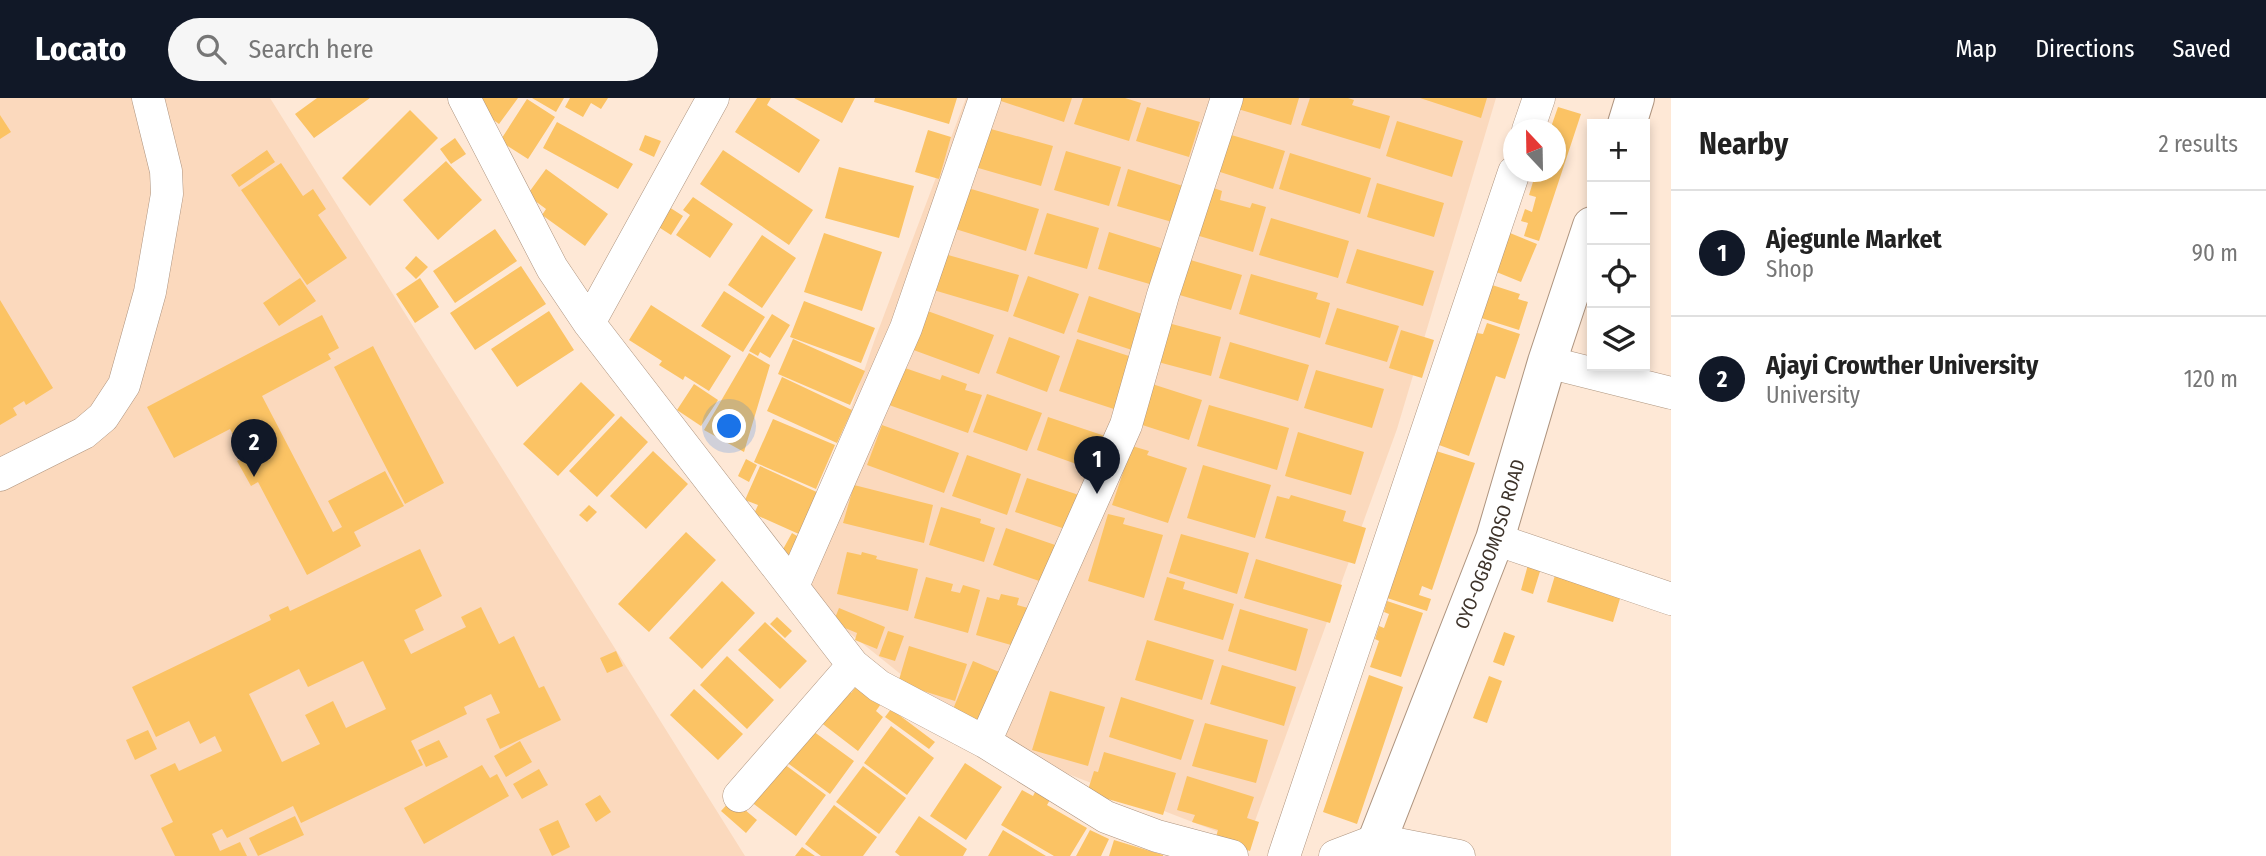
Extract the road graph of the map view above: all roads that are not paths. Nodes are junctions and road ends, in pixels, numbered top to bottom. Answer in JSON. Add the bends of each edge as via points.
{"nodes":[{"id":1,"x":148,"y":98,"type":"edge"},
{"id":2,"x":464,"y":98,"type":"edge"},
{"id":3,"x":713,"y":98,"type":"edge"},
{"id":4,"x":985,"y":98,"type":"edge"},
{"id":5,"x":1227,"y":98,"type":"edge"},
{"id":6,"x":1539,"y":98,"type":"edge"},
{"id":7,"x":1635,"y":98,"type":"edge"},
{"id":8,"x":1532,"y":119,"type":"edge"},
{"id":9,"x":1629,"y":119,"type":"edge"},
{"id":10,"x":1511,"y":182,"type":"edge"},
{"id":11,"x":1587,"y":241,"type":"edge"},
{"id":12,"x":589,"y":323,"type":"junction"},
{"id":13,"x":1546,"y":362,"type":"junction"},
{"id":14,"x":1671,"y":393,"type":"edge"},
{"id":15,"x":0,"y":474,"type":"edge"},
{"id":16,"x":1495,"y":539,"type":"junction"},
{"id":17,"x":793,"y":586,"type":"junction"},
{"id":18,"x":1671,"y":598,"type":"edge"},
{"id":19,"x":853,"y":665,"type":"junction"},
{"id":20,"x":985,"y":742,"type":"junction"},
{"id":21,"x":739,"y":796,"type":"dead end"},
{"id":22,"x":1374,"y":848,"type":"edge"},
{"id":23,"x":1232,"y":856,"type":"edge"},
{"id":24,"x":1284,"y":856,"type":"edge"},
{"id":25,"x":1335,"y":856,"type":"edge"},
{"id":26,"x":1459,"y":856,"type":"edge"}],
"edges":[{"from":1,"to":15,"type":"street","via":[[167,194],[150,292],[124,386],[103,417],[84,433]]},
{"from":2,"to":12,"type":"street","via":[[552,268]]},
{"from":3,"to":12,"type":"street"},
{"from":4,"to":17,"type":"street","via":[[906,328]]},
{"from":5,"to":20,"type":"street","via":[[1126,425]]},
{"from":6,"to":8,"type":"street"},
{"from":7,"to":9,"type":"highway"},
{"from":10,"to":24,"type":"street"},
{"from":11,"to":13,"type":"highway","name":"OYO-OGBOMOSO ROAD"},
{"from":12,"to":17,"type":"street"},
{"from":13,"to":14,"type":"street"},
{"from":13,"to":16,"type":"highway","name":"OYO-OGBOMOSO ROAD"},
{"from":16,"to":18,"type":"street"},
{"from":16,"to":22,"type":"highway","name":"OYO-OGBOMOSO ROAD"},
{"from":17,"to":19,"type":"street"},
{"from":19,"to":20,"type":"street","via":[[879,686]]},
{"from":19,"to":21,"type":"street"},
{"from":20,"to":23,"type":"street","via":[[1106,817]]},
{"from":22,"to":25,"type":"street"},
{"from":22,"to":26,"type":"street"}]}
